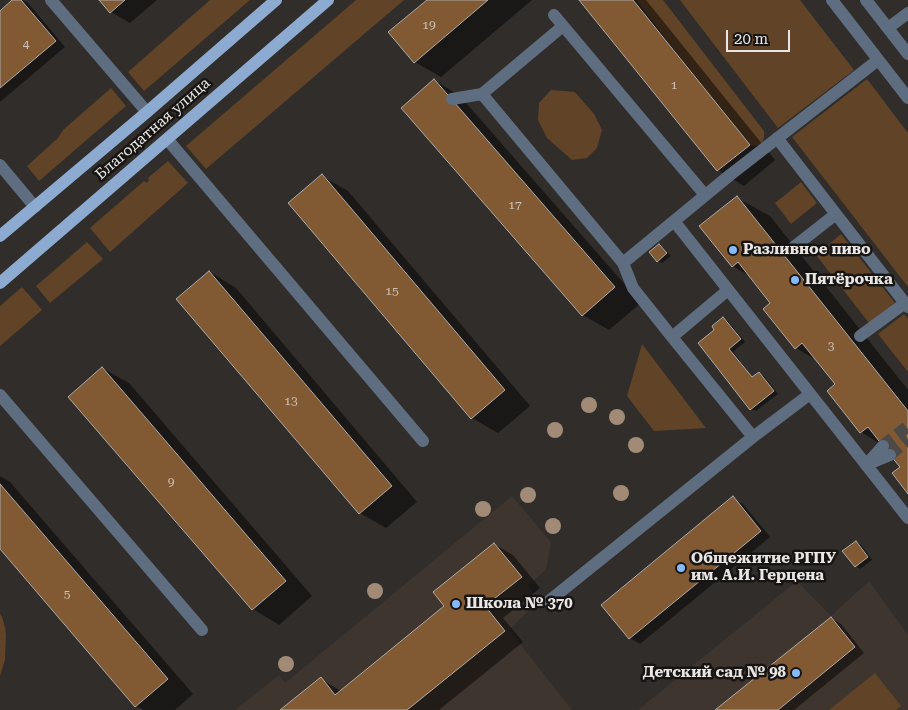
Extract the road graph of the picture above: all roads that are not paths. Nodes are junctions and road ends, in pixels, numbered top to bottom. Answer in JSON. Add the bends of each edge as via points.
{"nodes":[{"id":1,"x":51,"y":0,"type":"edge"},
{"id":2,"x":276,"y":0,"type":"edge"},
{"id":3,"x":328,"y":0,"type":"edge"},
{"id":4,"x":832,"y":0,"type":"edge"},
{"id":5,"x":866,"y":0,"type":"edge"},
{"id":6,"x":908,"y":13,"type":"edge"},
{"id":7,"x":554,"y":15,"type":"dead end"},
{"id":8,"x":564,"y":26,"type":"junction"},
{"id":9,"x":888,"y":28,"type":"junction"},
{"id":10,"x":908,"y":54,"type":"edge"},
{"id":11,"x":878,"y":60,"type":"junction"},
{"id":12,"x":482,"y":94,"type":"junction"},
{"id":13,"x":908,"y":98,"type":"edge"},
{"id":14,"x":452,"y":99,"type":"dead end"},
{"id":15,"x":147,"y":112,"type":"junction"},
{"id":16,"x":777,"y":138,"type":"junction"},
{"id":17,"x":167,"y":139,"type":"junction"},
{"id":18,"x":0,"y":165,"type":"edge"},
{"id":19,"x":705,"y":195,"type":"junction"},
{"id":20,"x":35,"y":207,"type":"junction"},
{"id":21,"x":836,"y":214,"type":"junction"},
{"id":22,"x":674,"y":221,"type":"junction"},
{"id":23,"x":0,"y":236,"type":"edge"},
{"id":24,"x":790,"y":250,"type":"dead end"},
{"id":25,"x":623,"y":264,"type":"junction"},
{"id":26,"x":0,"y":283,"type":"edge"},
{"id":27,"x":728,"y":290,"type":"junction"},
{"id":28,"x":906,"y":305,"type":"edge"},
{"id":29,"x":860,"y":336,"type":"dead end"},
{"id":30,"x":672,"y":337,"type":"junction"},
{"id":31,"x":810,"y":394,"type":"junction"},
{"id":32,"x":0,"y":395,"type":"edge"},
{"id":33,"x":753,"y":437,"type":"junction"},
{"id":34,"x":423,"y":441,"type":"dead end"},
{"id":35,"x":886,"y":450,"type":"tunnel mouth"},
{"id":36,"x":866,"y":466,"type":"junction"},
{"id":37,"x":908,"y":518,"type":"edge"},
{"id":38,"x":549,"y":601,"type":"dead end"},
{"id":39,"x":202,"y":630,"type":"dead end"}],
"edges":[{"from":1,"to":15,"type":"street"},
{"from":2,"to":15,"type":"main road","name":"Благодатная улица"},
{"from":3,"to":17,"type":"main road","name":"Благодатная улица"},
{"from":4,"to":11,"type":"street"},
{"from":5,"to":9,"type":"street"},
{"from":6,"to":9,"type":"street"},
{"from":7,"to":8,"type":"street"},
{"from":8,"to":12,"type":"street"},
{"from":8,"to":19,"type":"street"},
{"from":9,"to":10,"type":"street"},
{"from":11,"to":13,"type":"street"},
{"from":11,"to":16,"type":"street"},
{"from":12,"to":14,"type":"street"},
{"from":12,"to":25,"type":"street"},
{"from":15,"to":20,"type":"main road","name":"Благодатная улица"},
{"from":16,"to":19,"type":"street"},
{"from":16,"to":21,"type":"street"},
{"from":17,"to":26,"type":"main road","name":"Благодатная улица"},
{"from":17,"to":34,"type":"street"},
{"from":18,"to":20,"type":"street"},
{"from":19,"to":22,"type":"street"},
{"from":20,"to":23,"type":"main road","name":"Благодатная улица"},
{"from":21,"to":24,"type":"street"},
{"from":21,"to":28,"type":"street"},
{"from":22,"to":25,"type":"street"},
{"from":22,"to":27,"type":"street"},
{"from":25,"to":30,"type":"street","via":[[633,288]]},
{"from":27,"to":30,"type":"street"},
{"from":27,"to":31,"type":"street"},
{"from":28,"to":29,"type":"street"},
{"from":30,"to":33,"type":"street"},
{"from":31,"to":33,"type":"street"},
{"from":31,"to":36,"type":"street"},
{"from":32,"to":39,"type":"street"},
{"from":33,"to":38,"type":"street"},
{"from":35,"to":36,"type":"street"},
{"from":36,"to":37,"type":"street"}]}
